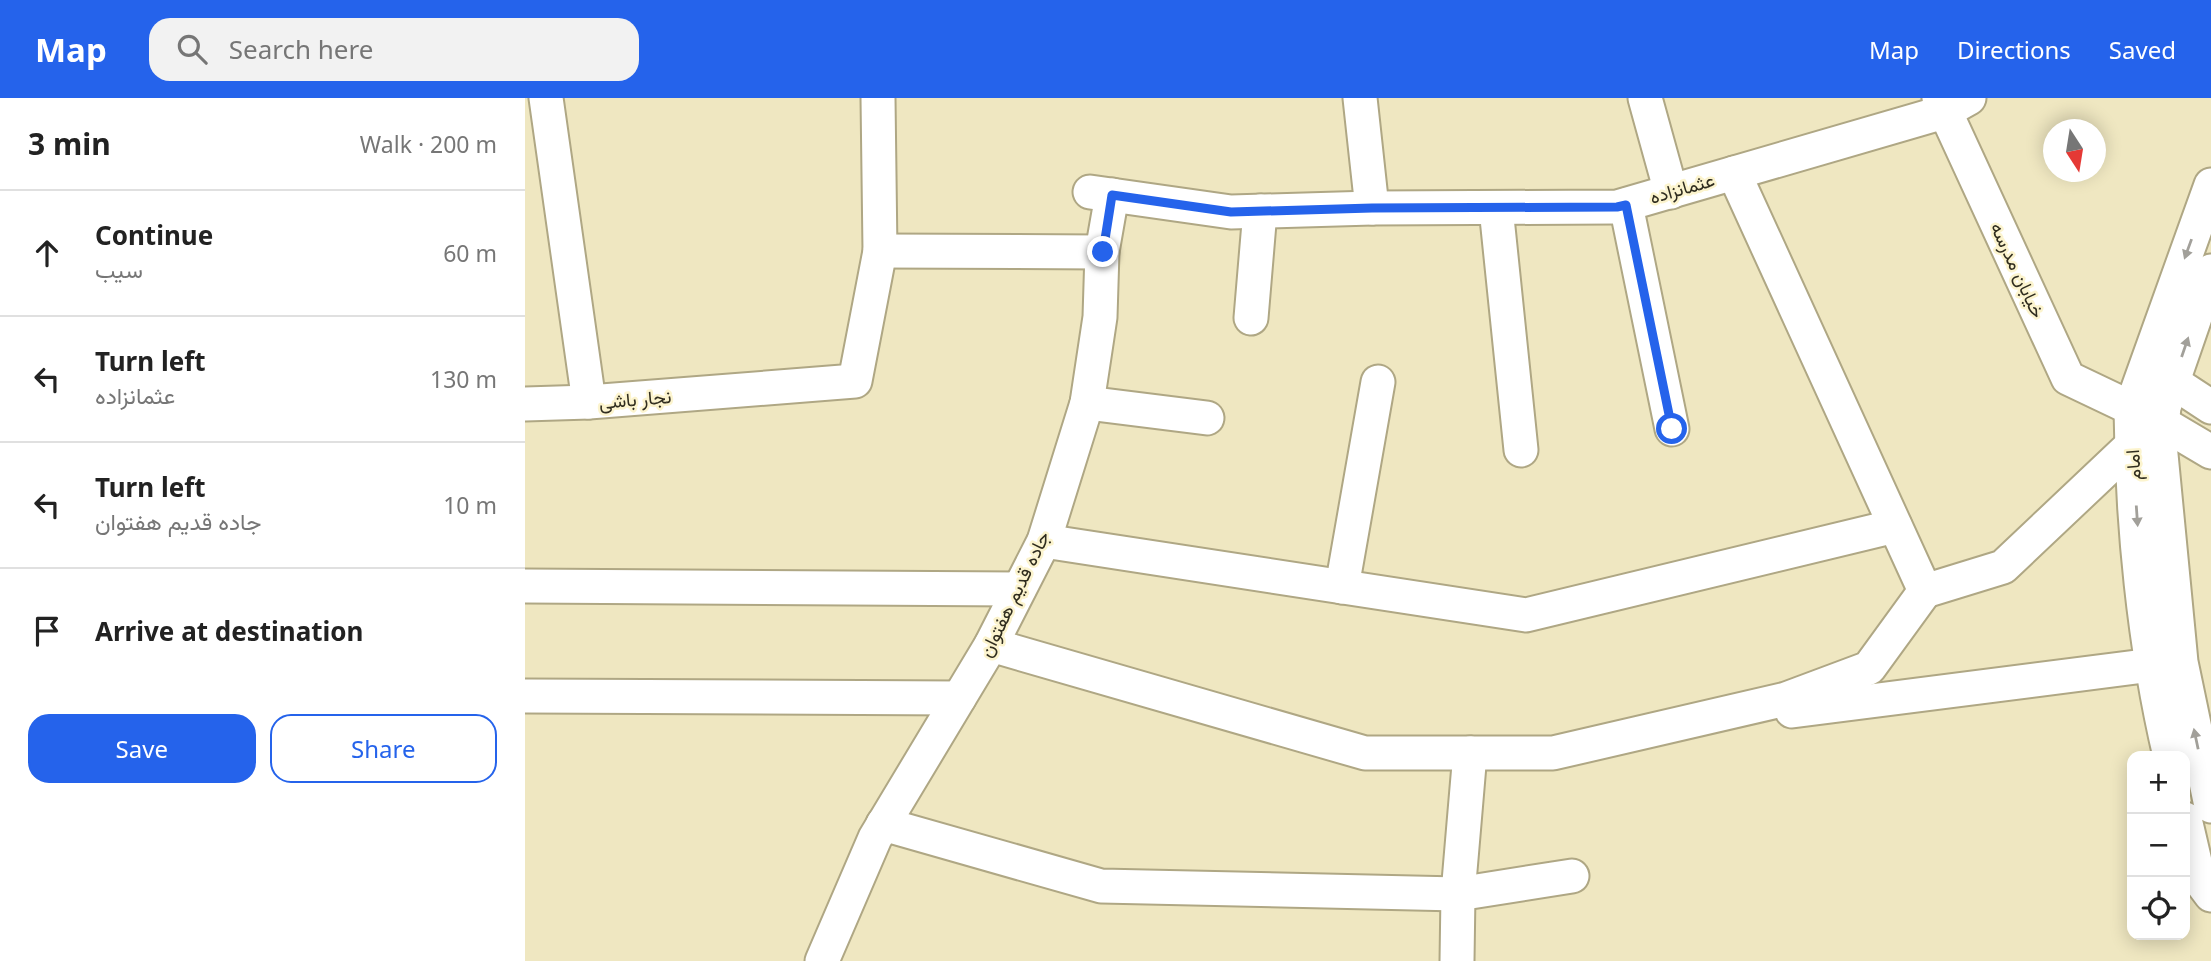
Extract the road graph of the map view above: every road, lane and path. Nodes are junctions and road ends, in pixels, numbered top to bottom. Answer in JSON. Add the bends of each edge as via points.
{"nodes":[{"id":1,"x":546,"y":98,"type":"edge"},
{"id":2,"x":878,"y":98,"type":"edge"},
{"id":3,"x":1360,"y":98,"type":"edge"},
{"id":4,"x":1645,"y":98,"type":"edge"},
{"id":5,"x":1951,"y":102,"type":"edge"},
{"id":6,"x":1734,"y":173,"type":"junction"},
{"id":7,"x":1671,"y":192,"type":"junction"},
{"id":8,"x":1101,"y":194,"type":"joint"},
{"id":9,"x":2209,"y":194,"type":"edge"},
{"id":10,"x":1626,"y":205,"type":"junction"},
{"id":11,"x":1372,"y":208,"type":"junction"},
{"id":12,"x":1496,"y":208,"type":"junction"},
{"id":13,"x":1260,"y":211,"type":"junction"},
{"id":14,"x":880,"y":251,"type":"junction"},
{"id":15,"x":1103,"y":252,"type":"junction"},
{"id":16,"x":2211,"y":271,"type":"edge"},
{"id":17,"x":1251,"y":318,"type":"dead end"},
{"id":18,"x":1378,"y":382,"type":"dead end"},
{"id":19,"x":2173,"y":382,"type":"junction"},
{"id":20,"x":589,"y":402,"type":"junction"},
{"id":21,"x":1087,"y":402,"type":"junction"},
{"id":22,"x":525,"y":404,"type":"edge"},
{"id":23,"x":2211,"y":407,"type":"edge"},
{"id":24,"x":2131,"y":408,"type":"junction"},
{"id":25,"x":1207,"y":418,"type":"dead end"},
{"id":26,"x":2162,"y":423,"type":"junction"},
{"id":27,"x":1672,"y":429,"type":"dead end"},
{"id":28,"x":2132,"y":444,"type":"junction"},
{"id":29,"x":1521,"y":450,"type":"dead end"},
{"id":30,"x":2211,"y":452,"type":"edge"},
{"id":31,"x":1895,"y":526,"type":"junction"},
{"id":32,"x":1044,"y":541,"type":"junction"},
{"id":33,"x":525,"y":586,"type":"edge"},
{"id":34,"x":1342,"y":587,"type":"junction"},
{"id":35,"x":1019,"y":589,"type":"junction"},
{"id":36,"x":1924,"y":591,"type":"junction"},
{"id":37,"x":991,"y":645,"type":"junction"},
{"id":38,"x":2152,"y":665,"type":"junction"},
{"id":39,"x":525,"y":695,"type":"edge"},
{"id":40,"x":959,"y":698,"type":"junction"},
{"id":41,"x":1661,"y":728,"type":"junction"},
{"id":42,"x":2169,"y":751,"type":"edge"},
{"id":43,"x":1470,"y":753,"type":"junction"},
{"id":44,"x":2211,"y":806,"type":"edge"},
{"id":45,"x":883,"y":824,"type":"junction"},
{"id":46,"x":2190,"y":840,"type":"edge"},
{"id":47,"x":1572,"y":876,"type":"dead end"},
{"id":48,"x":1458,"y":894,"type":"junction"},
{"id":49,"x":2211,"y":895,"type":"edge"},
{"id":50,"x":822,"y":961,"type":"edge"},
{"id":51,"x":1457,"y":961,"type":"edge"}],
"edges":[{"from":1,"to":20,"type":"street","name":"نجار باشی"},
{"from":2,"to":14,"type":"street"},
{"from":3,"to":11,"type":"street"},
{"from":4,"to":7,"type":"street"},
{"from":5,"to":6,"type":"street","name":"عثمانزاده"},
{"from":5,"to":24,"type":"street","name":"خیابان مدرسه","via":[[2068,378]]},
{"from":6,"to":7,"type":"street","name":"عثمانزاده"},
{"from":6,"to":31,"type":"street"},
{"from":7,"to":10,"type":"street","name":"عثمانزاده"},
{"from":8,"to":13,"type":"street","name":"عثمانزاده","via":[[1231,212]]},
{"from":8,"to":15,"type":"street","name":"جاده قدیم هفتوان"},
{"from":9,"to":24,"type":"street","name":"امام","one_way":true},
{"from":10,"to":12,"type":"street","name":"عثمانزاده"},
{"from":10,"to":27,"type":"street"},
{"from":11,"to":12,"type":"street","name":"عثمانزاده"},
{"from":11,"to":13,"type":"street","name":"عثمانزاده"},
{"from":12,"to":29,"type":"street"},
{"from":13,"to":17,"type":"street"},
{"from":14,"to":15,"type":"street"},
{"from":14,"to":20,"type":"street","name":"نجار باشی","via":[[855,381]]},
{"from":15,"to":21,"type":"street","name":"جاده قدیم هفتوان","via":[[1100,317]]},
{"from":19,"to":16,"type":"street","name":"امام","one_way":true},
{"from":18,"to":34,"type":"street"},
{"from":19,"to":23,"type":"street"},
{"from":19,"to":26,"type":"street","name":"امام"},
{"from":20,"to":22,"type":"street"},
{"from":21,"to":25,"type":"street"},
{"from":21,"to":32,"type":"street","name":"جاده قدیم هفتوان"},
{"from":24,"to":28,"type":"street","name":"امام"},
{"from":26,"to":30,"type":"street"},
{"from":44,"to":26,"type":"street","name":"امام","one_way":true,"via":[[2181,662],[2167,532]]},
{"from":28,"to":36,"type":"street","via":[[2003,567]]},
{"from":28,"to":38,"type":"street","name":"امام","one_way":true},
{"from":31,"to":34,"type":"street","via":[[1526,615]]},
{"from":31,"to":36,"type":"street"},
{"from":32,"to":34,"type":"street"},
{"from":32,"to":35,"type":"street","name":"جاده قدیم هفتوان"},
{"from":33,"to":35,"type":"street"},
{"from":35,"to":37,"type":"street","name":"جاده قدیم هفتوان"},
{"from":36,"to":41,"type":"street","via":[[1869,668],[1786,699]]},
{"from":37,"to":40,"type":"street","name":"جاده قدیم هفتوان"},
{"from":37,"to":43,"type":"street","via":[[1365,753]]},
{"from":38,"to":41,"type":"street"},
{"from":38,"to":42,"type":"street","name":"امام"},
{"from":39,"to":40,"type":"street"},
{"from":40,"to":45,"type":"street","name":"جاده قدیم هفتوان"},
{"from":41,"to":43,"type":"street","via":[[1553,753]]},
{"from":43,"to":48,"type":"street"},
{"from":45,"to":48,"type":"street","via":[[1101,886]]},
{"from":45,"to":50,"type":"street","name":"جاده قدیم هفتوان"},
{"from":46,"to":49,"type":"street","via":[[2199,879]]},
{"from":47,"to":48,"type":"street"},
{"from":48,"to":51,"type":"street"}]}
